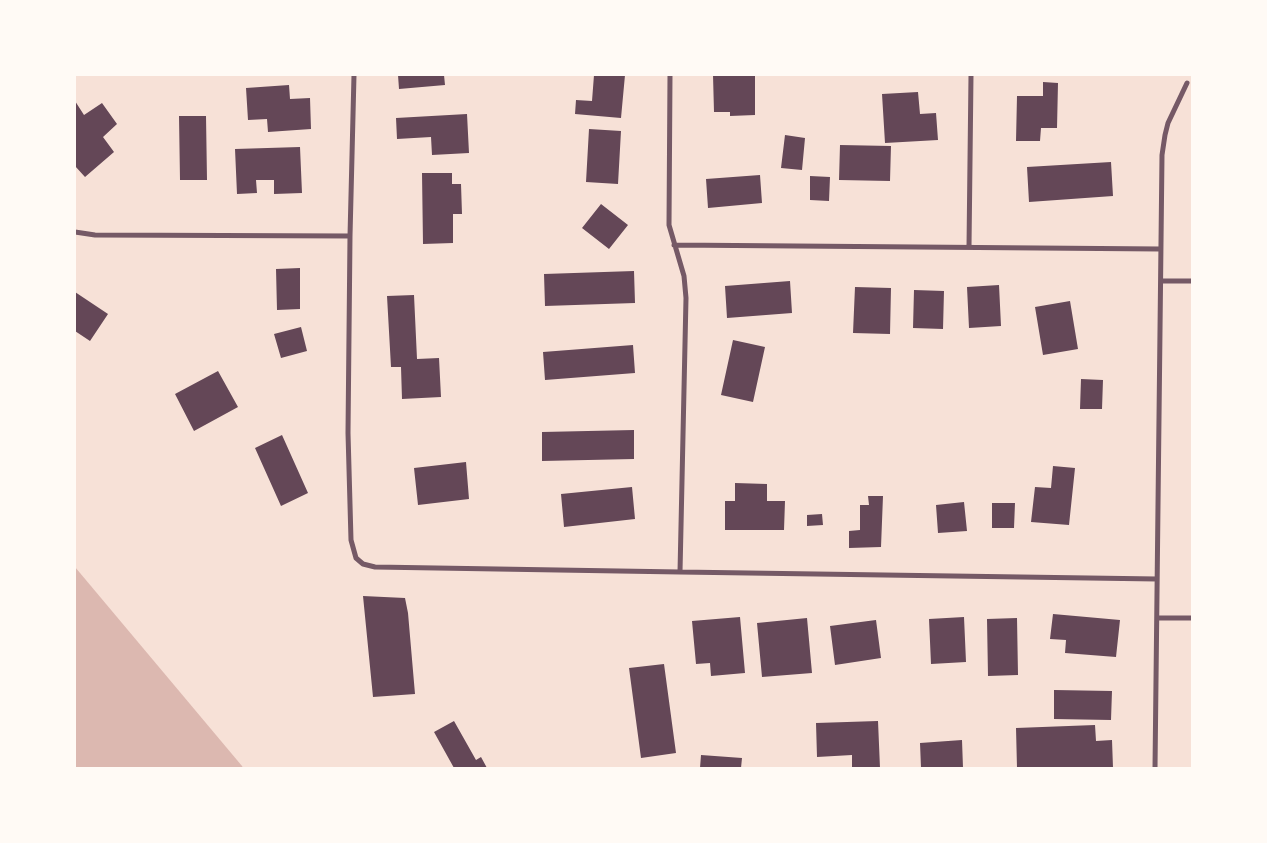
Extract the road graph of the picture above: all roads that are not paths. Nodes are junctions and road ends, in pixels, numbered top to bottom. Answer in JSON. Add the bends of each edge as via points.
{"nodes":[{"id":1,"x":354,"y":75,"type":"edge"},
{"id":2,"x":670,"y":75,"type":"edge"},
{"id":3,"x":971,"y":75,"type":"edge"},
{"id":4,"x":1186,"y":83,"type":"dead end"},
{"id":5,"x":75,"y":232,"type":"edge"},
{"id":6,"x":350,"y":236,"type":"junction"},
{"id":7,"x":674,"y":245,"type":"junction"},
{"id":8,"x":969,"y":247,"type":"junction"},
{"id":9,"x":1160,"y":248,"type":"junction"},
{"id":10,"x":1161,"y":281,"type":"junction"},
{"id":11,"x":1192,"y":281,"type":"edge"},
{"id":12,"x":680,"y":572,"type":"junction"},
{"id":13,"x":1157,"y":579,"type":"junction"},
{"id":14,"x":1158,"y":618,"type":"junction"},
{"id":15,"x":1192,"y":618,"type":"edge"},
{"id":16,"x":1155,"y":768,"type":"edge"}],
"edges":[{"from":1,"to":6,"type":"street"},
{"from":2,"to":7,"type":"street","via":[[668,219]]},
{"from":3,"to":8,"type":"street"},
{"from":4,"to":9,"type":"street","via":[[1172,114],[1162,154]]},
{"from":5,"to":6,"type":"street","via":[[95,235]]},
{"from":6,"to":12,"type":"street","via":[[348,433],[351,540],[356,558],[375,567]]},
{"from":7,"to":8,"type":"street"},
{"from":7,"to":12,"type":"street","via":[[684,276],[686,298]]},
{"from":8,"to":9,"type":"street"},
{"from":9,"to":10,"type":"street"},
{"from":10,"to":11,"type":"street"},
{"from":10,"to":13,"type":"street"},
{"from":12,"to":13,"type":"street"},
{"from":13,"to":14,"type":"street"},
{"from":14,"to":15,"type":"street"},
{"from":14,"to":16,"type":"street"}]}
